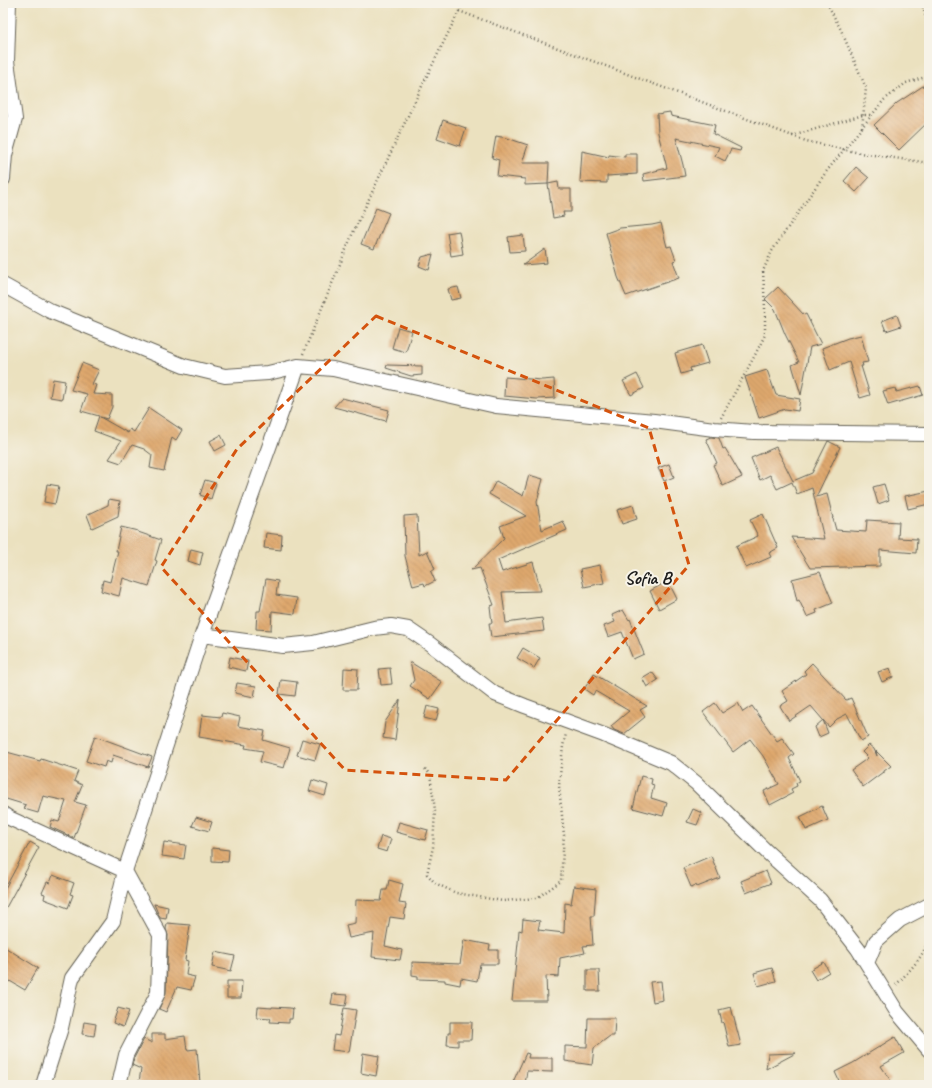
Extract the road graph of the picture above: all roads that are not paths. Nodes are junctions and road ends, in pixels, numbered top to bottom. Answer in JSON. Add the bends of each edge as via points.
{"nodes":[{"id":1,"x":9,"y":3,"type":"edge"},
{"id":2,"x":3,"y":179,"type":"edge"},
{"id":3,"x":3,"y":285,"type":"edge"},
{"id":4,"x":298,"y":366,"type":"junction"},
{"id":5,"x":929,"y":434,"type":"edge"},
{"id":6,"x":202,"y":635,"type":"junction"},
{"id":7,"x":5,"y":819,"type":"edge"},
{"id":8,"x":125,"y":871,"type":"junction"},
{"id":9,"x":929,"y":905,"type":"edge"},
{"id":10,"x":850,"y":939,"type":"junction"},
{"id":11,"x":876,"y":941,"type":"junction"},
{"id":12,"x":867,"y":963,"type":"junction"},
{"id":13,"x":929,"y":1050,"type":"edge"},
{"id":14,"x":43,"y":1085,"type":"edge"},
{"id":15,"x":119,"y":1085,"type":"edge"}],
"edges":[{"from":1,"to":2,"type":"street","via":[[7,61],[15,119],[5,156]]},
{"from":3,"to":4,"type":"street","via":[[50,311],[184,366],[225,376],[268,373]]},
{"from":4,"to":5,"type":"street","via":[[333,369],[496,406],[654,421],[714,430]]},
{"from":4,"to":6,"type":"street"},
{"from":6,"to":8,"type":"street"},
{"from":6,"to":10,"type":"street","via":[[283,646],[313,643],[374,628],[391,626],[408,629],[495,694],[671,763],[696,783],[820,900]]},
{"from":7,"to":8,"type":"street"},
{"from":8,"to":14,"type":"street","via":[[113,921],[72,978],[61,1028]]},
{"from":8,"to":15,"type":"street","via":[[160,935],[160,943],[158,993],[126,1056]]},
{"from":9,"to":11,"type":"street","via":[[900,920]]},
{"from":10,"to":11,"type":"street"},
{"from":10,"to":12,"type":"street"},
{"from":11,"to":12,"type":"street"},
{"from":12,"to":13,"type":"street","via":[[897,1012]]}]}
